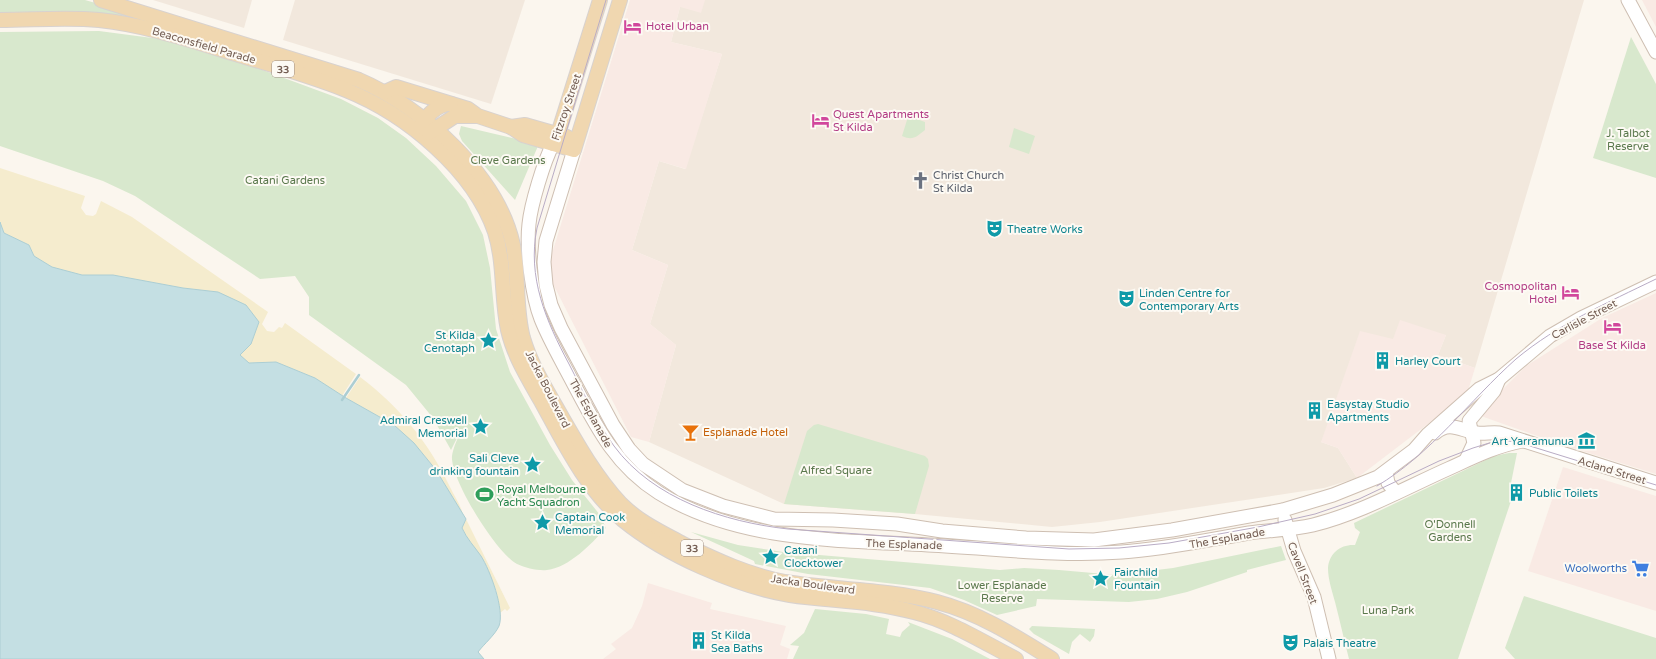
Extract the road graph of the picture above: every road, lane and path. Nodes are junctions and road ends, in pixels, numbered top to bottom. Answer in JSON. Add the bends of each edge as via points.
{"nodes":[{"id":1,"x":101,"y":0,"type":"edge"},
{"id":2,"x":600,"y":0,"type":"edge"},
{"id":3,"x":620,"y":0,"type":"edge"},
{"id":4,"x":1628,"y":0,"type":"edge"},
{"id":5,"x":0,"y":20,"type":"edge"},
{"id":6,"x":1656,"y":52,"type":"edge"},
{"id":7,"x":385,"y":92,"type":"junction"},
{"id":8,"x":451,"y":104,"type":"junction"},
{"id":9,"x":478,"y":116,"type":"junction"},
{"id":10,"x":421,"y":130,"type":"junction"},
{"id":11,"x":436,"y":130,"type":"junction"},
{"id":12,"x":556,"y":139,"type":"junction"},
{"id":13,"x":575,"y":145,"type":"junction"},
{"id":14,"x":545,"y":276,"type":"joint"},
{"id":15,"x":1656,"y":282,"type":"edge"},
{"id":16,"x":533,"y":286,"type":"joint"},
{"id":17,"x":518,"y":297,"type":"joint"},
{"id":18,"x":505,"y":307,"type":"joint"},
{"id":19,"x":1499,"y":379,"type":"junction"},
{"id":20,"x":1470,"y":432,"type":"junction"},
{"id":21,"x":1522,"y":441,"type":"junction"},
{"id":22,"x":1414,"y":450,"type":"junction"},
{"id":23,"x":1466,"y":460,"type":"junction"},
{"id":24,"x":644,"y":464,"type":"junction"},
{"id":25,"x":1386,"y":472,"type":"junction"},
{"id":26,"x":635,"y":474,"type":"junction"},
{"id":27,"x":1656,"y":483,"type":"edge"},
{"id":28,"x":1396,"y":493,"type":"junction"},
{"id":29,"x":723,"y":506,"type":"junction"},
{"id":30,"x":1282,"y":510,"type":"junction"},
{"id":31,"x":719,"y":519,"type":"junction"},
{"id":32,"x":774,"y":519,"type":"junction"},
{"id":33,"x":918,"y":527,"type":"junction"},
{"id":34,"x":1287,"y":529,"type":"junction"},
{"id":35,"x":772,"y":533,"type":"junction"},
{"id":36,"x":1119,"y":538,"type":"junction"},
{"id":37,"x":916,"y":544,"type":"junction"},
{"id":38,"x":1120,"y":552,"type":"junction"},
{"id":39,"x":986,"y":621,"type":"junction"},
{"id":40,"x":1011,"y":634,"type":"junction"},
{"id":41,"x":983,"y":642,"type":"junction"},
{"id":42,"x":998,"y":649,"type":"junction"},
{"id":43,"x":1016,"y":659,"type":"edge"},
{"id":44,"x":1052,"y":659,"type":"edge"},
{"id":45,"x":1329,"y":659,"type":"edge"}],
"edges":[{"from":1,"to":7,"type":"main road","name":"Beaconsfield Parade","number":"33","via":[[359,80]]},
{"from":2,"to":12,"type":"main road","name":"Fitzroy Street"},
{"from":3,"to":13,"type":"main road","name":"Fitzroy Street"},
{"from":4,"to":6,"type":"street"},
{"from":5,"to":10,"type":"main road","name":"Beaconsfield Parade","number":"33","via":[[95,20],[162,32],[314,78],[348,91]]},
{"from":7,"to":8,"type":"main road","via":[[396,87]]},
{"from":7,"to":10,"type":"main road","name":"Beaconsfield Parade","number":"33"},
{"from":8,"to":9,"type":"main road","via":[[468,109]]},
{"from":8,"to":10,"type":"main road","via":[[438,107]]},
{"from":9,"to":11,"type":"main road","via":[[455,116]]},
{"from":9,"to":12,"type":"main road","via":[[511,127],[523,135]]},
{"from":10,"to":11,"type":"main road","name":"Beaconsfield Parade","number":"33"},
{"from":10,"to":18,"type":"main road","name":"Beaconsfield Parade","number":"33","via":[[460,173],[486,211],[500,255]]},
{"from":11,"to":17,"type":"main road","name":"Beaconsfield Parade","number":"33","via":[[474,170],[498,206],[513,247]]},
{"from":12,"to":13,"type":"main road"},
{"from":12,"to":16,"type":"street","name":"Fitzroy Street","via":[[547,158],[528,224]]},
{"from":13,"to":14,"type":"street","name":"Fitzroy Street","via":[[546,241]]},
{"from":14,"to":24,"type":"street","name":"The Esplanade","via":[[551,305],[565,335],[613,426]]},
{"from":15,"to":19,"type":"street","name":"Carlisle Street","via":[[1558,331]]},
{"from":16,"to":26,"type":"street","name":"The Esplanade","via":[[542,322],[594,422],[611,450]]},
{"from":17,"to":39,"type":"main road","name":"Jacka Boulevard","number":"33","via":[[522,335],[542,382],[588,462],[621,503],[644,523],[714,560],[742,571],[809,585],[901,595],[936,602]]},
{"from":18,"to":41,"type":"main road","name":"Jacka Boulevard","number":"33","via":[[508,331],[518,359],[562,439],[600,496],[636,530],[694,562],[747,585],[791,595],[912,611],[943,621]]},
{"from":19,"to":20,"type":"street","name":"Carlisle Street","via":[[1492,393],[1470,419]]},
{"from":19,"to":22,"type":"street","name":"Carlisle Street","via":[[1479,389],[1425,436]]},
{"from":20,"to":21,"type":"street","name":"Acland Street","via":[[1499,433]]},
{"from":20,"to":22,"type":"street","name":"Acland Street","via":[[1457,427],[1442,428]]},
{"from":20,"to":23,"type":"street","name":"Carlisle Street","via":[[1473,446]]},
{"from":21,"to":23,"type":"street","name":"Acland Street","via":[[1499,446]]},
{"from":21,"to":27,"type":"street","name":"Acland Street"},
{"from":22,"to":25,"type":"street","name":"Carlisle Street"},
{"from":23,"to":28,"type":"street","name":"Acland Street"},
{"from":24,"to":26,"type":"street"},
{"from":24,"to":29,"type":"street","name":"The Esplanade","via":[[682,490]]},
{"from":25,"to":28,"type":"street","via":[[1388,483]]},
{"from":25,"to":30,"type":"street","name":"The Esplanade","via":[[1354,488]]},
{"from":26,"to":31,"type":"street","name":"The Esplanade","via":[[668,498]]},
{"from":28,"to":34,"type":"street","name":"The Esplanade","via":[[1342,516]]},
{"from":29,"to":31,"type":"street"},
{"from":29,"to":32,"type":"street","name":"The Esplanade"},
{"from":30,"to":34,"type":"street","name":"Cavell Street"},
{"from":30,"to":36,"type":"street","name":"The Esplanade","via":[[1239,520]]},
{"from":31,"to":35,"type":"street","name":"The Esplanade"},
{"from":32,"to":33,"type":"street","name":"The Esplanade","via":[[833,520]]},
{"from":32,"to":35,"type":"street"},
{"from":33,"to":36,"type":"street","name":"The Esplanade","via":[[1048,540]]},
{"from":33,"to":37,"type":"street"},
{"from":34,"to":38,"type":"street","name":"The Esplanade","via":[[1169,548]]},
{"from":34,"to":45,"type":"street","name":"Cavell Street","via":[[1314,597]]},
{"from":35,"to":37,"type":"street","name":"The Esplanade","via":[[848,541]]},
{"from":36,"to":38,"type":"street"},
{"from":37,"to":38,"type":"street","name":"The Esplanade","via":[[1069,554]]},
{"from":39,"to":40,"type":"main road","name":"Jacka Boulevard","number":"33"},
{"from":39,"to":41,"type":"main road"},
{"from":40,"to":42,"type":"main road","via":[[999,635]]},
{"from":40,"to":44,"type":"main road","name":"Jacka Boulevard","number":"33"},
{"from":41,"to":42,"type":"main road","name":"Jacka Boulevard","number":"33"},
{"from":42,"to":43,"type":"main road","name":"Jacka Boulevard","number":"33"}]}
